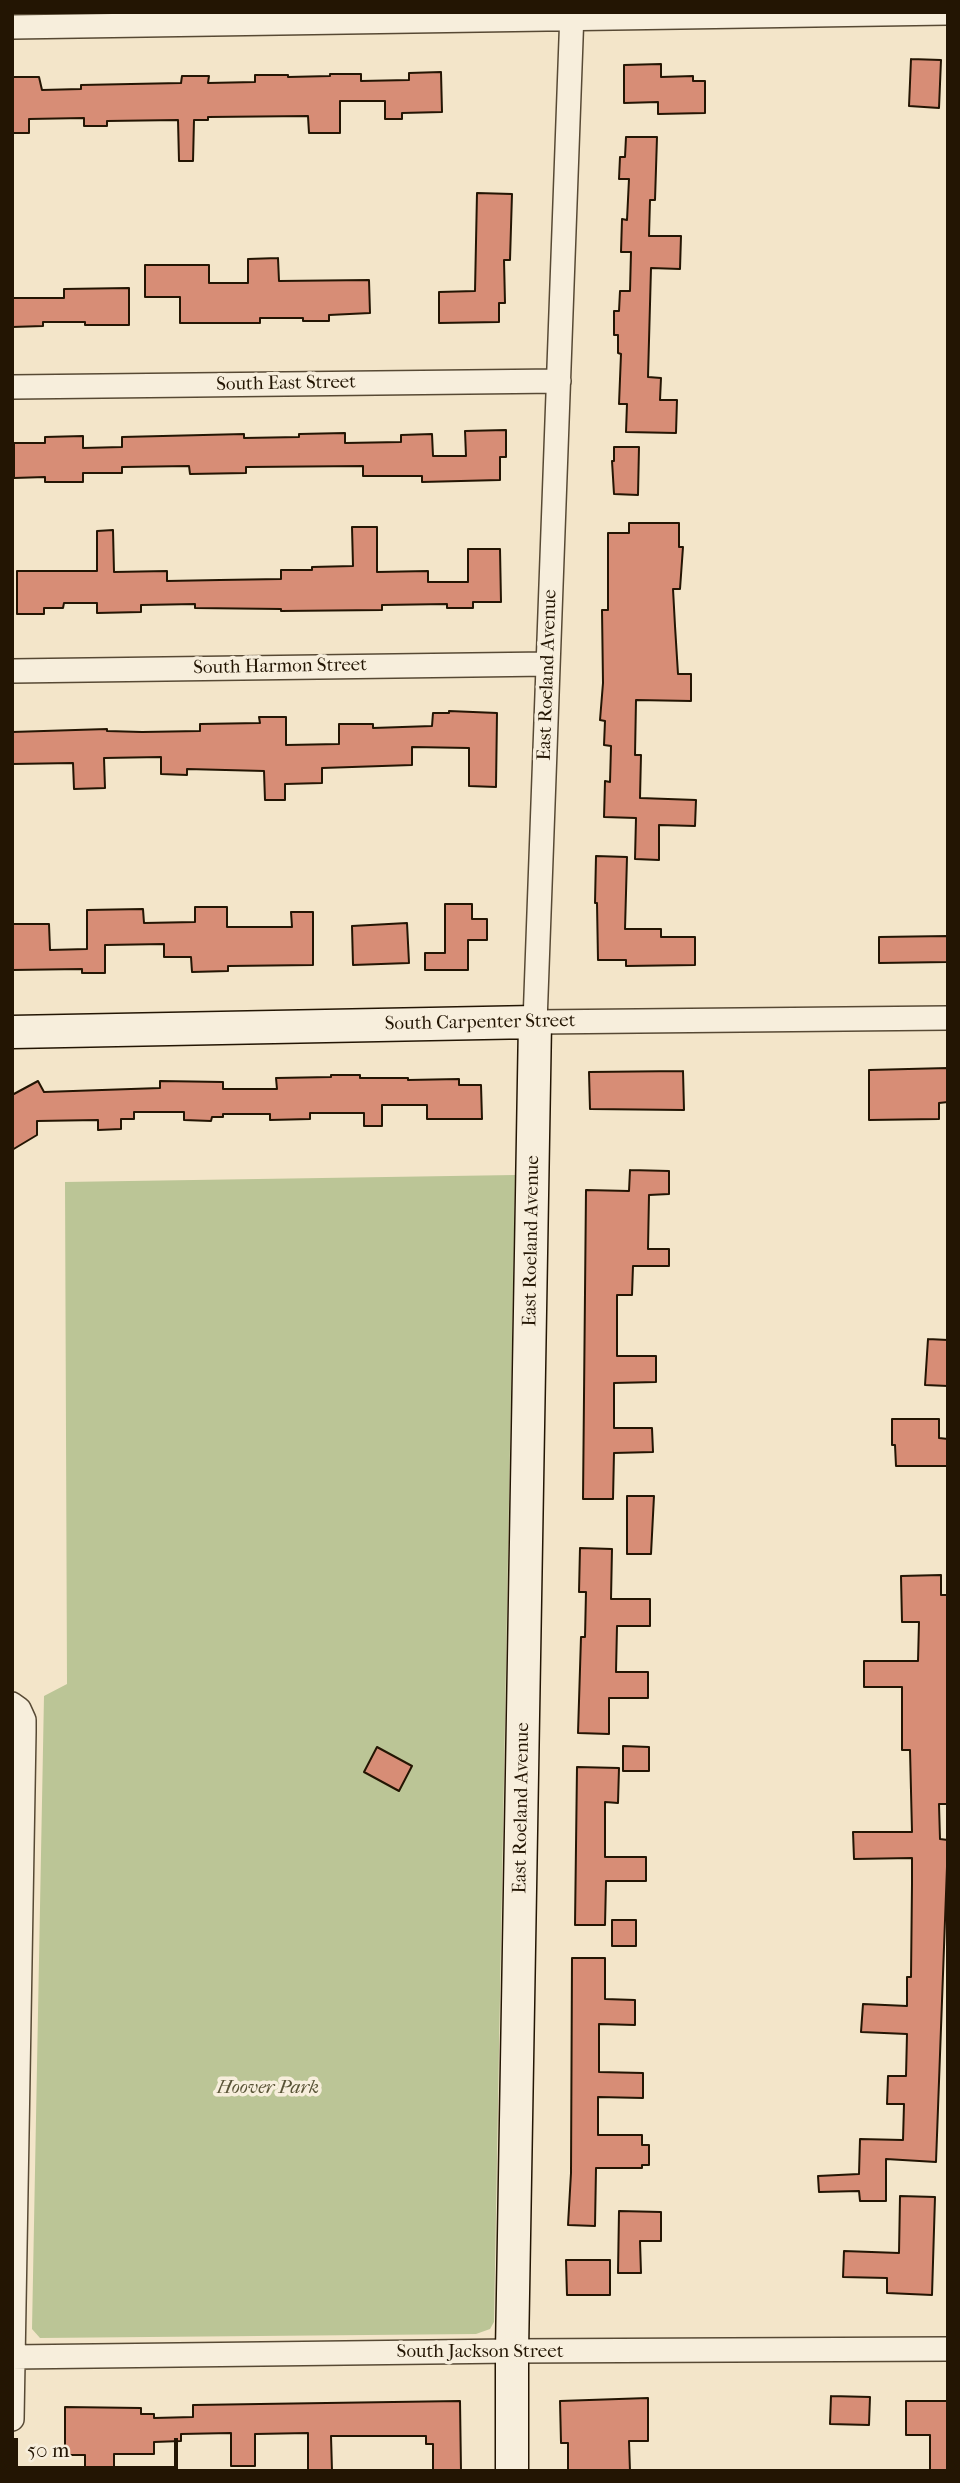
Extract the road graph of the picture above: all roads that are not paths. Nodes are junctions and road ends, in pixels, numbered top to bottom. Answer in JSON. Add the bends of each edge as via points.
{"nodes":[{"id":1,"x":948,"y":13,"type":"edge"},
{"id":2,"x":572,"y":16,"type":"edge"},
{"id":3,"x":12,"y":27,"type":"edge"},
{"id":4,"x":559,"y":381,"type":"junction"},
{"id":5,"x":12,"y":387,"type":"edge"},
{"id":6,"x":548,"y":664,"type":"junction"},
{"id":7,"x":12,"y":671,"type":"edge"},
{"id":8,"x":948,"y":1018,"type":"edge"},
{"id":9,"x":535,"y":1022,"type":"junction"},
{"id":10,"x":12,"y":1032,"type":"edge"},
{"id":11,"x":16,"y":1706,"type":"edge"},
{"id":12,"x":948,"y":2349,"type":"edge"},
{"id":13,"x":512,"y":2351,"type":"junction"},
{"id":14,"x":13,"y":2357,"type":"edge"},
{"id":15,"x":12,"y":2419,"type":"edge"},
{"id":16,"x":512,"y":2471,"type":"edge"}],
"edges":[{"from":1,"to":2,"type":"street"},
{"from":2,"to":3,"type":"street"},
{"from":2,"to":4,"type":"street","name":"East Roeland Avenue"},
{"from":4,"to":5,"type":"street","name":"South East Street"},
{"from":4,"to":6,"type":"street","name":"East Roeland Avenue"},
{"from":6,"to":7,"type":"street","name":"South Harmon Street"},
{"from":6,"to":9,"type":"street","name":"East Roeland Avenue"},
{"from":8,"to":9,"type":"street","name":"South Carpenter Street"},
{"from":9,"to":10,"type":"street","name":"South Carpenter Street"},
{"from":9,"to":13,"type":"street","name":"East Roeland Avenue"},
{"from":11,"to":14,"type":"street","via":[[24,1720],[24,1732]]},
{"from":12,"to":13,"type":"street","name":"South Jackson Street"},
{"from":13,"to":14,"type":"street","name":"South Jackson Street"},
{"from":13,"to":16,"type":"street","name":"East Roeland Avenue"},
{"from":14,"to":15,"type":"street"}]}
